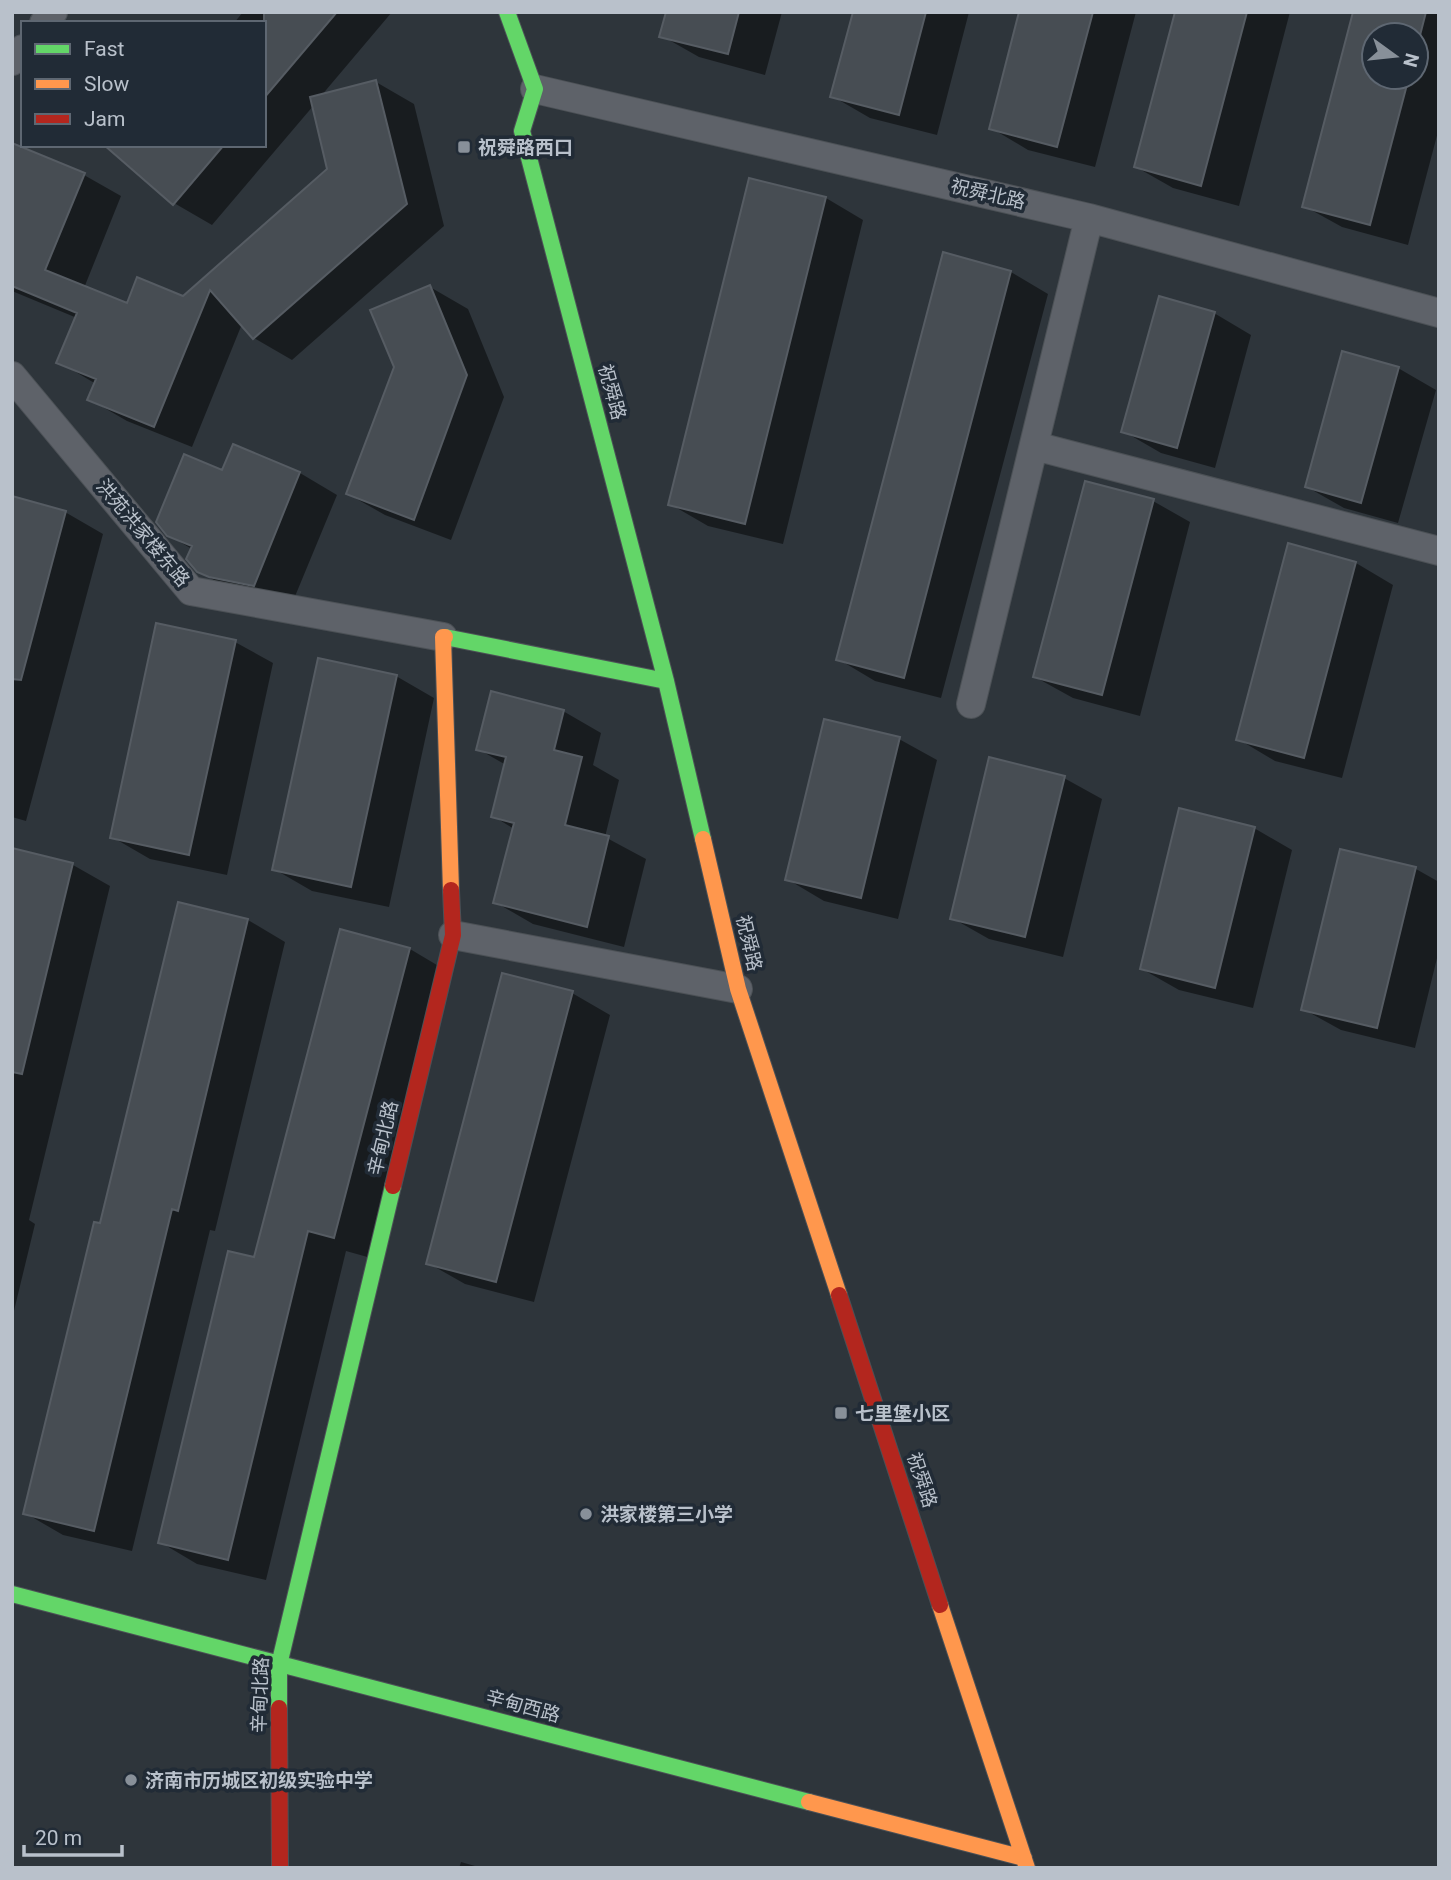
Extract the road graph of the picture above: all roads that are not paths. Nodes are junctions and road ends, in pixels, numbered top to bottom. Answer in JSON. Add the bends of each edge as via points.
{"nodes":[{"id":1,"x":507,"y":12,"type":"edge"},
{"id":2,"x":535,"y":89,"type":"junction"},
{"id":3,"x":1089,"y":218,"type":"junction"},
{"id":4,"x":1439,"y":313,"type":"edge"},
{"id":5,"x":12,"y":376,"type":"edge"},
{"id":6,"x":1035,"y":446,"type":"junction"},
{"id":7,"x":1439,"y":551,"type":"edge"},
{"id":8,"x":443,"y":637,"type":"junction"},
{"id":9,"x":666,"y":681,"type":"junction"},
{"id":10,"x":971,"y":704,"type":"dead end"},
{"id":11,"x":453,"y":935,"type":"junction"},
{"id":12,"x":738,"y":989,"type":"junction"},
{"id":13,"x":12,"y":1594,"type":"edge"},
{"id":14,"x":279,"y":1665,"type":"junction"},
{"id":15,"x":1026,"y":1863,"type":"edge"},
{"id":16,"x":280,"y":1868,"type":"edge"}],
"edges":[{"from":1,"to":2,"type":"street"},
{"from":2,"to":3,"type":"street","name":"祝舜北路"},
{"from":2,"to":9,"type":"street","name":"祝舜路","via":[[522,131]]},
{"from":3,"to":4,"type":"street","name":"祝舜北路"},
{"from":3,"to":6,"type":"street"},
{"from":5,"to":8,"type":"street","name":"洪苑洪家楼东路","via":[[191,591]]},
{"from":6,"to":7,"type":"street"},
{"from":6,"to":10,"type":"street"},
{"from":8,"to":9,"type":"street"},
{"from":8,"to":11,"type":"street","name":"辛甸北路"},
{"from":9,"to":12,"type":"street","name":"祝舜路"},
{"from":11,"to":12,"type":"street"},
{"from":11,"to":14,"type":"street","name":"辛甸北路"},
{"from":12,"to":15,"type":"street","name":"祝舜路"},
{"from":13,"to":14,"type":"street","name":"辛甸西路"},
{"from":14,"to":15,"type":"street","name":"辛甸西路"},
{"from":14,"to":16,"type":"street","name":"辛甸北路"}]}
